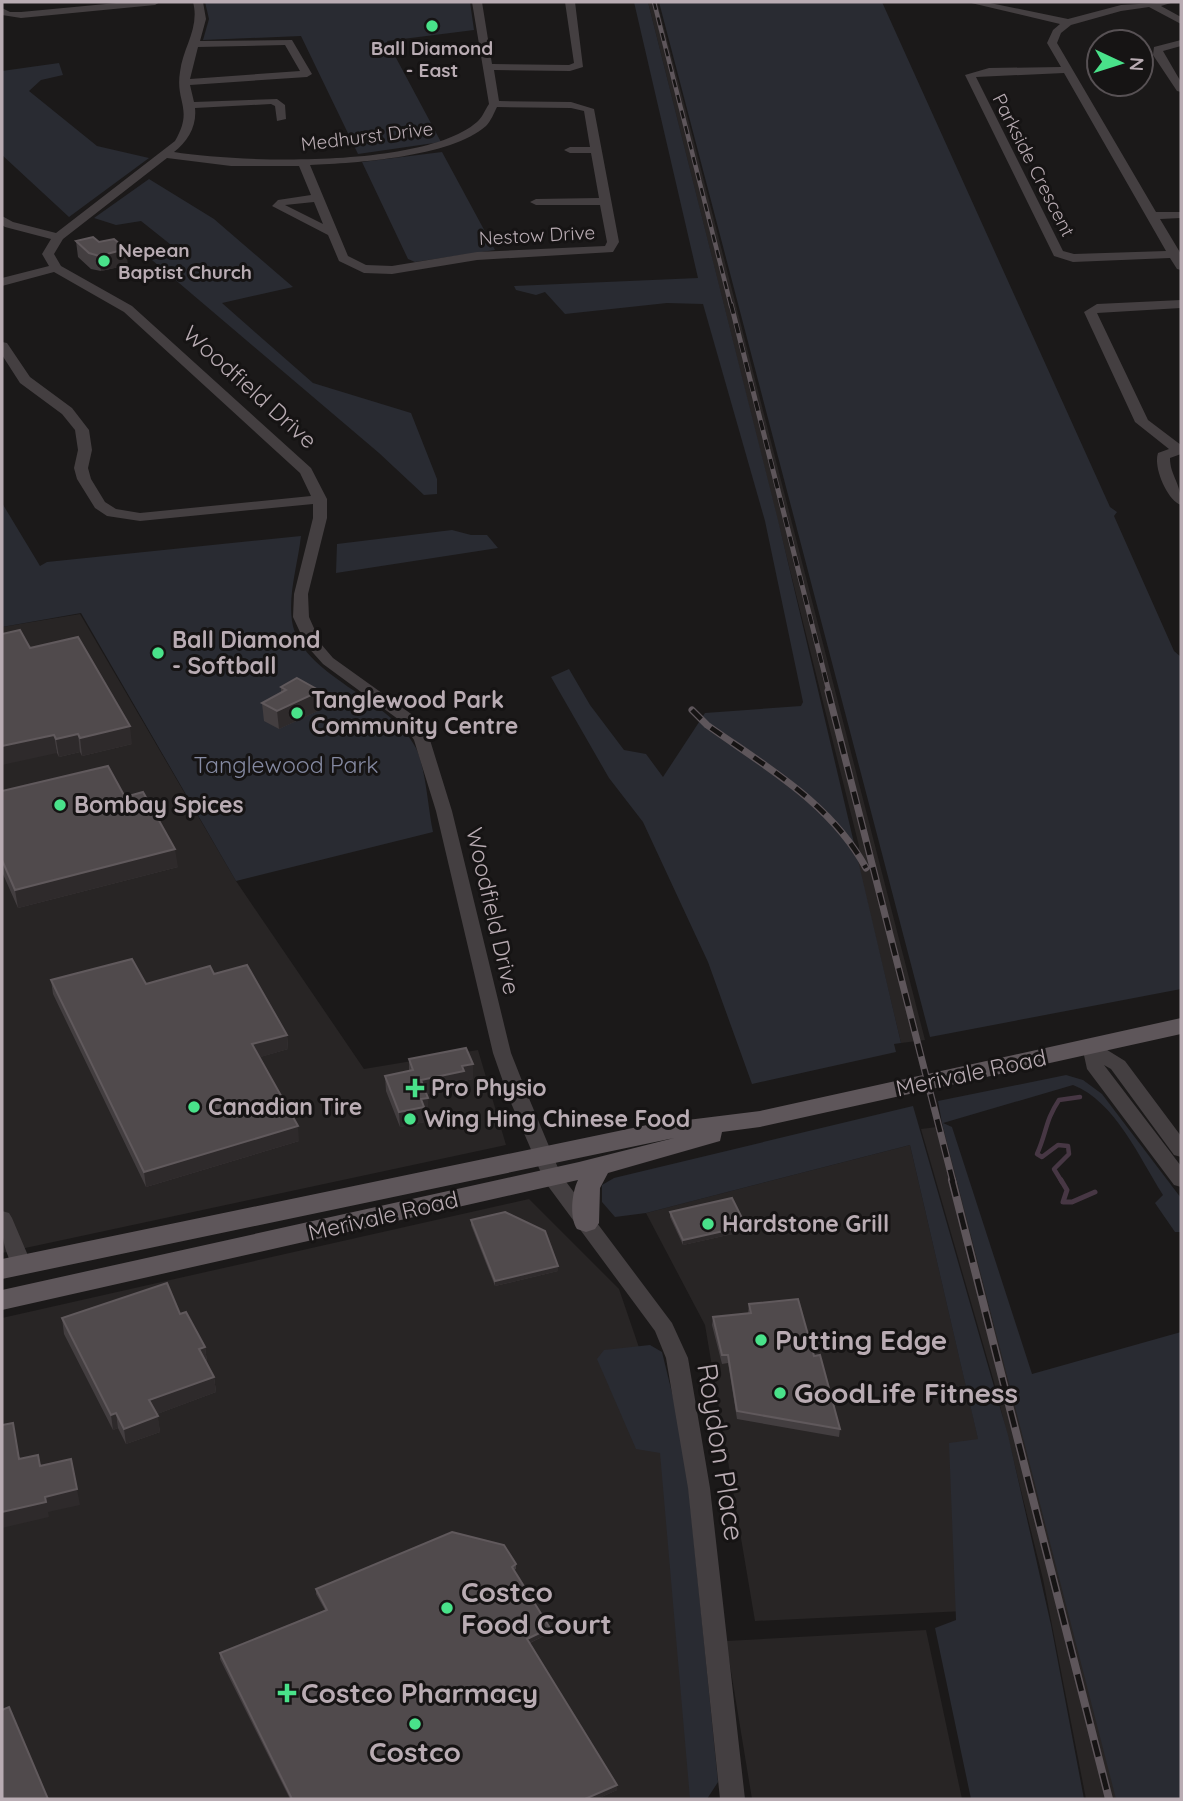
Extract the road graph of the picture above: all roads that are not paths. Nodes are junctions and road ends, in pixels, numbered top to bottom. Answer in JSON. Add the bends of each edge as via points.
{"nodes":[{"id":1,"x":155,"y":2,"type":"edge"},
{"id":2,"x":198,"y":2,"type":"edge"},
{"id":3,"x":477,"y":2,"type":"edge"},
{"id":4,"x":570,"y":2,"type":"edge"},
{"id":5,"x":981,"y":2,"type":"edge"},
{"id":6,"x":1169,"y":2,"type":"edge"},
{"id":7,"x":90,"y":5,"type":"edge"},
{"id":8,"x":1152,"y":5,"type":"junction"},
{"id":9,"x":2,"y":10,"type":"edge"},
{"id":10,"x":1181,"y":21,"type":"edge"},
{"id":11,"x":1066,"y":22,"type":"junction"},
{"id":12,"x":1181,"y":43,"type":"edge"},
{"id":13,"x":194,"y":44,"type":"junction"},
{"id":14,"x":486,"y":67,"type":"junction"},
{"id":15,"x":1066,"y":70,"type":"junction"},
{"id":16,"x":185,"y":82,"type":"junction"},
{"id":17,"x":1181,"y":89,"type":"edge"},
{"id":18,"x":494,"y":104,"type":"junction"},
{"id":19,"x":190,"y":105,"type":"junction"},
{"id":20,"x":281,"y":119,"type":"dead end"},
{"id":21,"x":570,"y":150,"type":"dead end"},
{"id":22,"x":597,"y":150,"type":"junction"},
{"id":23,"x":165,"y":154,"type":"junction"},
{"id":24,"x":303,"y":162,"type":"junction"},
{"id":25,"x":318,"y":198,"type":"junction"},
{"id":26,"x":604,"y":201,"type":"junction"},
{"id":27,"x":536,"y":202,"type":"dead end"},
{"id":28,"x":1181,"y":215,"type":"edge"},
{"id":29,"x":1152,"y":216,"type":"junction"},
{"id":30,"x":4,"y":224,"type":"edge"},
{"id":31,"x":332,"y":233,"type":"junction"},
{"id":32,"x":58,"y":237,"type":"junction"},
{"id":33,"x":1178,"y":260,"type":"edge"},
{"id":34,"x":56,"y":268,"type":"junction"},
{"id":35,"x":2,"y":282,"type":"edge"},
{"id":36,"x":1181,"y":304,"type":"edge"},
{"id":37,"x":2,"y":346,"type":"edge"},
{"id":38,"x":1180,"y":450,"type":"edge"},
{"id":39,"x":320,"y":499,"type":"junction"},
{"id":40,"x":1181,"y":500,"type":"edge"},
{"id":41,"x":1181,"y":1026,"type":"edge"},
{"id":42,"x":1091,"y":1046,"type":"junction"},
{"id":43,"x":760,"y":1119,"type":"junction"},
{"id":44,"x":1181,"y":1150,"type":"edge"},
{"id":45,"x":547,"y":1166,"type":"junction"},
{"id":46,"x":599,"y":1166,"type":"junction"},
{"id":47,"x":1181,"y":1180,"type":"edge"},
{"id":48,"x":2,"y":1218,"type":"edge"},
{"id":49,"x":586,"y":1223,"type":"junction"},
{"id":50,"x":12,"y":1267,"type":"edge"},
{"id":51,"x":2,"y":1300,"type":"edge"},
{"id":52,"x":733,"y":1799,"type":"edge"}],
"edges":[{"from":1,"to":7,"type":"street"},
{"from":2,"to":13,"type":"street","via":[[200,26]]},
{"from":3,"to":14,"type":"street"},
{"from":4,"to":14,"type":"street","via":[[579,65]]},
{"from":5,"to":11,"type":"street"},
{"from":6,"to":8,"type":"street"},
{"from":7,"to":9,"type":"street","via":[[21,15]]},
{"from":8,"to":10,"type":"street"},
{"from":8,"to":11,"type":"street"},
{"from":11,"to":15,"type":"street","via":[[1056,30],[1052,43]]},
{"from":12,"to":17,"type":"street","via":[[1158,49]]},
{"from":13,"to":16,"type":"street"},
{"from":13,"to":16,"type":"street","via":[[288,42],[307,74]]},
{"from":14,"to":18,"type":"street"},
{"from":15,"to":29,"type":"street"},
{"from":15,"to":33,"type":"street","name":"Parkside Crescent","via":[[970,75],[1058,253],[1073,258]]},
{"from":16,"to":19,"type":"street"},
{"from":18,"to":22,"type":"street","name":"Nestow Drive","via":[[586,107]]},
{"from":18,"to":24,"type":"street","name":"Medhurst Drive","via":[[482,126],[443,145]]},
{"from":19,"to":20,"type":"street","via":[[273,101],[280,104]]},
{"from":19,"to":23,"type":"street","via":[[190,127]]},
{"from":21,"to":22,"type":"street"},
{"from":22,"to":26,"type":"street","name":"Nestow Drive"},
{"from":23,"to":24,"type":"street","name":"Medhurst Drive","via":[[239,163]]},
{"from":23,"to":32,"type":"street"},
{"from":24,"to":25,"type":"street","name":"Nestow Drive"},
{"from":25,"to":31,"type":"street","name":"Nestow Drive"},
{"from":25,"to":31,"type":"street","via":[[278,206]]},
{"from":26,"to":27,"type":"street"},
{"from":26,"to":31,"type":"street","name":"Nestow Drive","via":[[612,246],[593,252],[484,255],[372,271],[343,258]]},
{"from":28,"to":29,"type":"street"},
{"from":29,"to":33,"type":"street"},
{"from":30,"to":32,"type":"street"},
{"from":32,"to":34,"type":"street","via":[[48,254]]},
{"from":34,"to":35,"type":"street"},
{"from":34,"to":39,"type":"street","name":"Woodfield Drive","via":[[128,309],[306,471]]},
{"from":36,"to":38,"type":"street","via":[[1090,312],[1142,422]]},
{"from":37,"to":39,"type":"street","via":[[25,380],[67,411],[82,430],[84,480],[100,505],[112,513],[140,517]]},
{"from":38,"to":40,"type":"street","via":[[1163,456],[1163,467]]},
{"from":39,"to":45,"type":"street","name":"Woodfield Drive","via":[[320,518],[301,594],[301,617],[314,645],[328,661],[408,719],[422,740],[446,817],[502,1053]]},
{"from":41,"to":42,"type":"main road","name":"Merivale Road"},
{"from":42,"to":43,"type":"main road","name":"Merivale Road"},
{"from":42,"to":44,"type":"street","via":[[1118,1065]]},
{"from":42,"to":47,"type":"street","via":[[1096,1069]]},
{"from":43,"to":45,"type":"main road","name":"Merivale Road","via":[[647,1132]]},
{"from":43,"to":46,"type":"main road","name":"Merivale Road"},
{"from":45,"to":46,"type":"main road","name":"Merivale Road"},
{"from":45,"to":49,"type":"street","name":"Roydon Place"},
{"from":45,"to":50,"type":"main road","name":"Merivale Road","via":[[345,1199]]},
{"from":45,"to":51,"type":"main road","name":"Merivale Road"},
{"from":46,"to":49,"type":"main road","via":[[587,1188]]},
{"from":48,"to":50,"type":"street"},
{"from":49,"to":52,"type":"street","name":"Roydon Place","via":[[665,1328],[677,1358],[699,1488]]}]}
